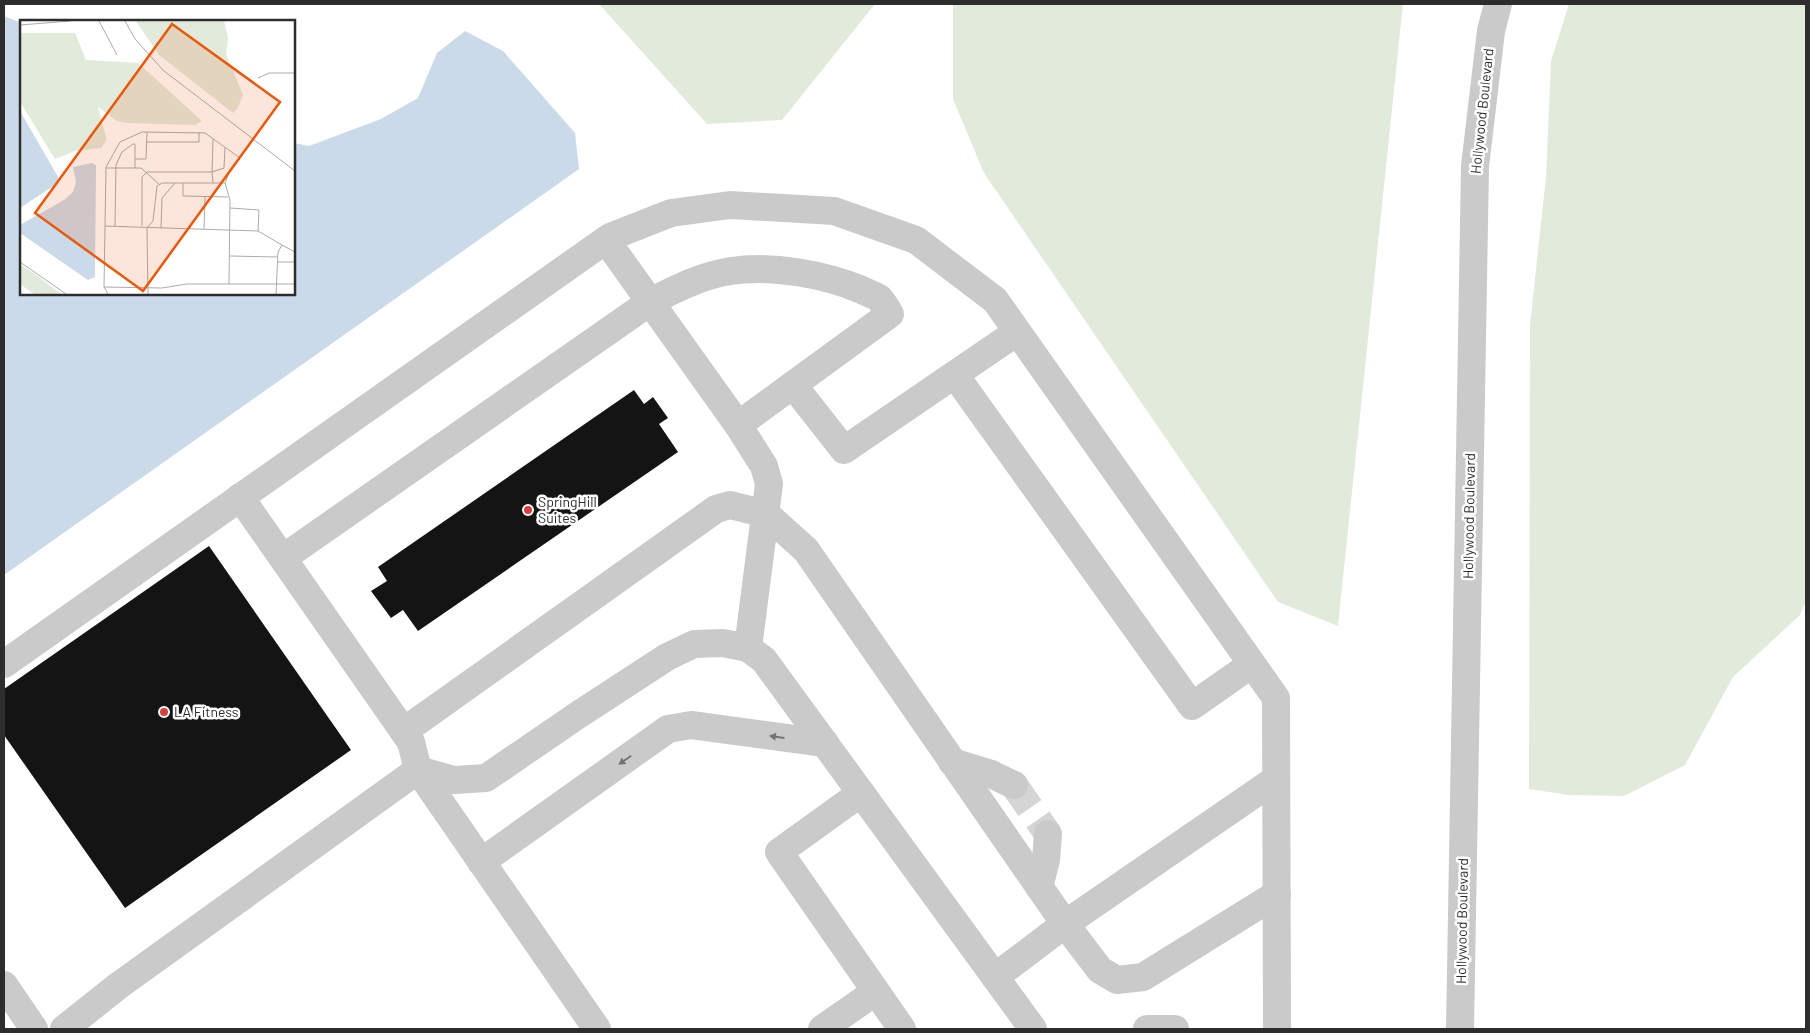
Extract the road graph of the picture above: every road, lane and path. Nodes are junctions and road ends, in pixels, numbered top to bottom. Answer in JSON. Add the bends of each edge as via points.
{"nodes":[{"id":1,"x":1498,"y":4,"type":"edge"},
{"id":2,"x":606,"y":240,"type":"junction"},
{"id":3,"x":650,"y":302,"type":"junction"},
{"id":4,"x":1017,"y":332,"type":"junction"},
{"id":5,"x":955,"y":375,"type":"junction"},
{"id":6,"x":793,"y":385,"type":"junction"},
{"id":7,"x":738,"y":425,"type":"junction"},
{"id":8,"x":240,"y":497,"type":"junction"},
{"id":9,"x":766,"y":514,"type":"junction"},
{"id":10,"x":283,"y":558,"type":"junction"},
{"id":11,"x":748,"y":648,"type":"junction"},
{"id":12,"x":4,"y":664,"type":"edge"},
{"id":13,"x":1252,"y":664,"type":"junction"},
{"id":14,"x":404,"y":731,"type":"junction"},
{"id":15,"x":825,"y":743,"type":"junction"},
{"id":16,"x":952,"y":762,"type":"junction"},
{"id":17,"x":418,"y":770,"type":"junction"},
{"id":18,"x":1276,"y":779,"type":"junction"},
{"id":19,"x":1014,"y":785,"type":"tunnel mouth"},
{"id":20,"x":861,"y":793,"type":"junction"},
{"id":21,"x":1048,"y":834,"type":"tunnel mouth"},
{"id":22,"x":481,"y":862,"type":"junction"},
{"id":23,"x":1039,"y":887,"type":"junction"},
{"id":24,"x":1277,"y":894,"type":"junction"},
{"id":25,"x":1065,"y":924,"type":"junction"},
{"id":26,"x":995,"y":977,"type":"junction"},
{"id":27,"x":4,"y":985,"type":"edge"},
{"id":28,"x":876,"y":992,"type":"junction"},
{"id":29,"x":34,"y":1029,"type":"edge"},
{"id":30,"x":64,"y":1029,"type":"edge"},
{"id":31,"x":597,"y":1029,"type":"edge"},
{"id":32,"x":822,"y":1029,"type":"edge"},
{"id":33,"x":902,"y":1029,"type":"edge"},
{"id":34,"x":1034,"y":1029,"type":"edge"},
{"id":35,"x":1147,"y":1029,"type":"edge"},
{"id":36,"x":1175,"y":1029,"type":"edge"},
{"id":37,"x":1277,"y":1029,"type":"edge"},
{"id":38,"x":1460,"y":1029,"type":"edge"}],
"edges":[{"from":1,"to":38,"type":"street","name":"Hollywood Boulevard","via":[[1491,30],[1475,166]]},
{"from":2,"to":3,"type":"street"},
{"from":2,"to":4,"type":"street","via":[[671,212],[730,205],[834,211],[916,240],[995,300]]},
{"from":2,"to":8,"type":"street"},
{"from":3,"to":6,"type":"street","via":[[697,280],[732,271],[769,270],[819,276],[878,298],[890,314]]},
{"from":3,"to":7,"type":"street"},
{"from":3,"to":10,"type":"street"},
{"from":4,"to":5,"type":"street"},
{"from":4,"to":13,"type":"street"},
{"from":5,"to":6,"type":"street","via":[[844,450]]},
{"from":5,"to":13,"type":"street","via":[[1192,706]]},
{"from":6,"to":7,"type":"street"},
{"from":7,"to":9,"type":"street","via":[[764,466],[769,484]]},
{"from":8,"to":10,"type":"street"},
{"from":8,"to":12,"type":"street"},
{"from":9,"to":11,"type":"street"},
{"from":9,"to":14,"type":"street","via":[[730,505],[716,509]]},
{"from":9,"to":16,"type":"street","via":[[806,550]]},
{"from":10,"to":14,"type":"street"},
{"from":11,"to":15,"type":"street","via":[[764,660]]},
{"from":11,"to":17,"type":"street","via":[[723,643],[694,644],[667,657],[486,778],[454,780]]},
{"from":13,"to":18,"type":"street","via":[[1276,698]]},
{"from":14,"to":17,"type":"street","via":[[411,742]]},
{"from":15,"to":20,"type":"street"},
{"from":15,"to":22,"type":"street","one_way":true,"via":[[691,725],[668,729]]},
{"from":16,"to":19,"type":"street"},
{"from":16,"to":23,"type":"street"},
{"from":17,"to":22,"type":"street"},
{"from":17,"to":30,"type":"street","via":[[118,986]]},
{"from":18,"to":24,"type":"street"},
{"from":18,"to":25,"type":"street"},
{"from":20,"to":26,"type":"street"},
{"from":20,"to":28,"type":"street","via":[[779,852]]},
{"from":21,"to":23,"type":"street"},
{"from":22,"to":31,"type":"street"},
{"from":23,"to":25,"type":"street"},
{"from":24,"to":25,"type":"street","via":[[1143,977],[1117,980],[1100,970]]},
{"from":24,"to":37,"type":"street"},
{"from":25,"to":26,"type":"street"},
{"from":26,"to":34,"type":"street"},
{"from":27,"to":29,"type":"street"},
{"from":28,"to":32,"type":"street"},
{"from":28,"to":33,"type":"street"},
{"from":35,"to":36,"type":"street"}]}
